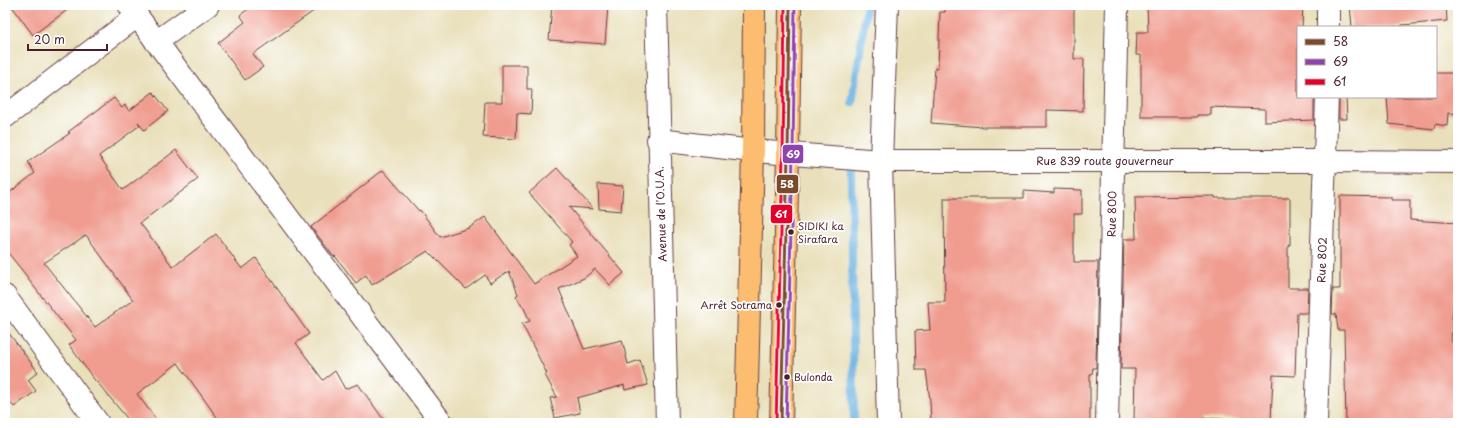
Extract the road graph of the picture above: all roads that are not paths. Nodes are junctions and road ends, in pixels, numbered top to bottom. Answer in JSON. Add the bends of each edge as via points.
{"nodes":[{"id":1,"x":208,"y":5,"type":"edge"},
{"id":2,"x":656,"y":5,"type":"edge"},
{"id":3,"x":754,"y":5,"type":"edge"},
{"id":4,"x":790,"y":5,"type":"edge"},
{"id":5,"x":887,"y":5,"type":"edge"},
{"id":6,"x":1117,"y":5,"type":"edge"},
{"id":7,"x":1328,"y":5,"type":"edge"},
{"id":8,"x":133,"y":10,"type":"edge"},
{"id":9,"x":1328,"y":26,"type":"edge"},
{"id":10,"x":156,"y":42,"type":"junction"},
{"id":11,"x":1327,"y":98,"type":"edge"},
{"id":12,"x":5,"y":116,"type":"edge"},
{"id":13,"x":658,"y":140,"type":"junction"},
{"id":14,"x":753,"y":151,"type":"junction"},
{"id":15,"x":788,"y":154,"type":"junction"},
{"id":16,"x":881,"y":161,"type":"junction"},
{"id":17,"x":1326,"y":161,"type":"junction"},
{"id":18,"x":1113,"y":162,"type":"junction"},
{"id":19,"x":1458,"y":162,"type":"edge"},
{"id":20,"x":5,"y":296,"type":"edge"},
{"id":21,"x":98,"y":423,"type":"edge"},
{"id":22,"x":442,"y":423,"type":"edge"},
{"id":23,"x":667,"y":423,"type":"edge"},
{"id":24,"x":746,"y":423,"type":"edge"},
{"id":25,"x":781,"y":423,"type":"edge"},
{"id":26,"x":888,"y":423,"type":"edge"},
{"id":27,"x":1108,"y":423,"type":"edge"},
{"id":28,"x":1316,"y":423,"type":"edge"}],
"edges":[{"from":1,"to":10,"type":"street"},
{"from":2,"to":13,"type":"street","name":"Avenue de l'O.U.A."},
{"from":3,"to":14,"type":"highway"},
{"from":4,"to":15,"type":"highway"},
{"from":5,"to":16,"type":"street"},
{"from":6,"to":18,"type":"street","name":"Rue 800"},
{"from":7,"to":9,"type":"street"},
{"from":8,"to":10,"type":"street"},
{"from":8,"to":12,"type":"street"},
{"from":10,"to":22,"type":"street"},
{"from":11,"to":17,"type":"street","name":"Rue 802"},
{"from":13,"to":14,"type":"street","name":"Rue 839 route gouverneur"},
{"from":13,"to":23,"type":"street","name":"Avenue de l'O.U.A."},
{"from":14,"to":15,"type":"street","name":"Rue 839 route gouverneur"},
{"from":14,"to":24,"type":"highway"},
{"from":15,"to":16,"type":"street","name":"Rue 839 route gouverneur"},
{"from":15,"to":25,"type":"highway"},
{"from":16,"to":18,"type":"street","name":"Rue 839 route gouverneur"},
{"from":16,"to":26,"type":"street"},
{"from":17,"to":18,"type":"street","name":"Rue 839 route gouverneur"},
{"from":17,"to":19,"type":"street","name":"Rue 839 route gouverneur"},
{"from":17,"to":28,"type":"street","name":"Rue 802"},
{"from":18,"to":27,"type":"street","name":"Rue 800"},
{"from":20,"to":21,"type":"street"}]}
